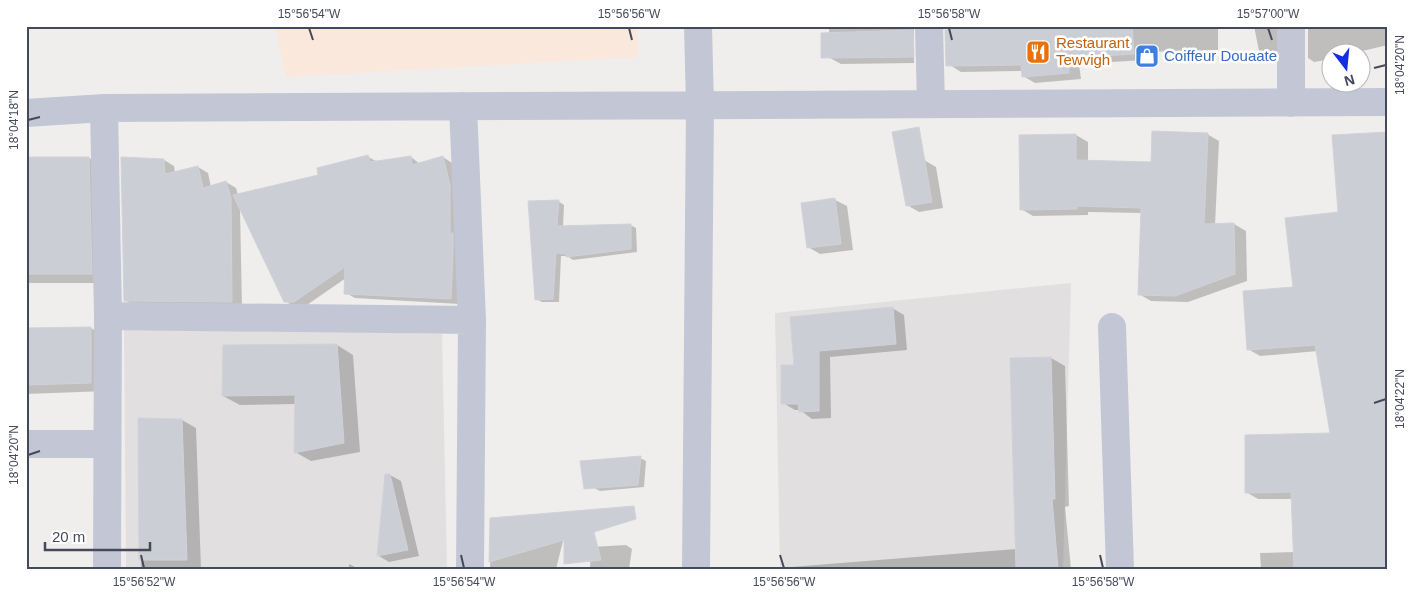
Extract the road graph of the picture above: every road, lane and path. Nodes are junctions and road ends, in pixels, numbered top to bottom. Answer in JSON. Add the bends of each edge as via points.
{"nodes":[{"id":1,"x":698,"y":26,"type":"edge"},
{"id":2,"x":929,"y":26,"type":"edge"},
{"id":3,"x":1291,"y":26,"type":"edge"},
{"id":4,"x":1388,"y":102,"type":"edge"},
{"id":5,"x":1290,"y":103,"type":"junction"},
{"id":6,"x":931,"y":104,"type":"junction"},
{"id":7,"x":700,"y":105,"type":"junction"},
{"id":8,"x":463,"y":106,"type":"junction"},
{"id":9,"x":104,"y":108,"type":"junction"},
{"id":10,"x":26,"y":113,"type":"edge"},
{"id":11,"x":108,"y":316,"type":"junction"},
{"id":12,"x":472,"y":320,"type":"junction"},
{"id":13,"x":1112,"y":327,"type":"dead end"},
{"id":14,"x":26,"y":444,"type":"edge"},
{"id":15,"x":107,"y":444,"type":"junction"},
{"id":16,"x":107,"y":569,"type":"edge"},
{"id":17,"x":470,"y":569,"type":"edge"},
{"id":18,"x":696,"y":569,"type":"edge"},
{"id":19,"x":1120,"y":569,"type":"edge"}],
"edges":[{"from":1,"to":7,"type":"street"},
{"from":2,"to":6,"type":"street"},
{"from":3,"to":5,"type":"street"},
{"from":4,"to":5,"type":"street"},
{"from":5,"to":6,"type":"street"},
{"from":6,"to":7,"type":"street"},
{"from":7,"to":8,"type":"street"},
{"from":7,"to":18,"type":"street"},
{"from":8,"to":9,"type":"street"},
{"from":8,"to":12,"type":"street"},
{"from":9,"to":10,"type":"street"},
{"from":9,"to":11,"type":"street"},
{"from":11,"to":12,"type":"street"},
{"from":11,"to":15,"type":"street"},
{"from":12,"to":17,"type":"street"},
{"from":13,"to":19,"type":"street"},
{"from":14,"to":15,"type":"street"},
{"from":15,"to":16,"type":"street"}]}
